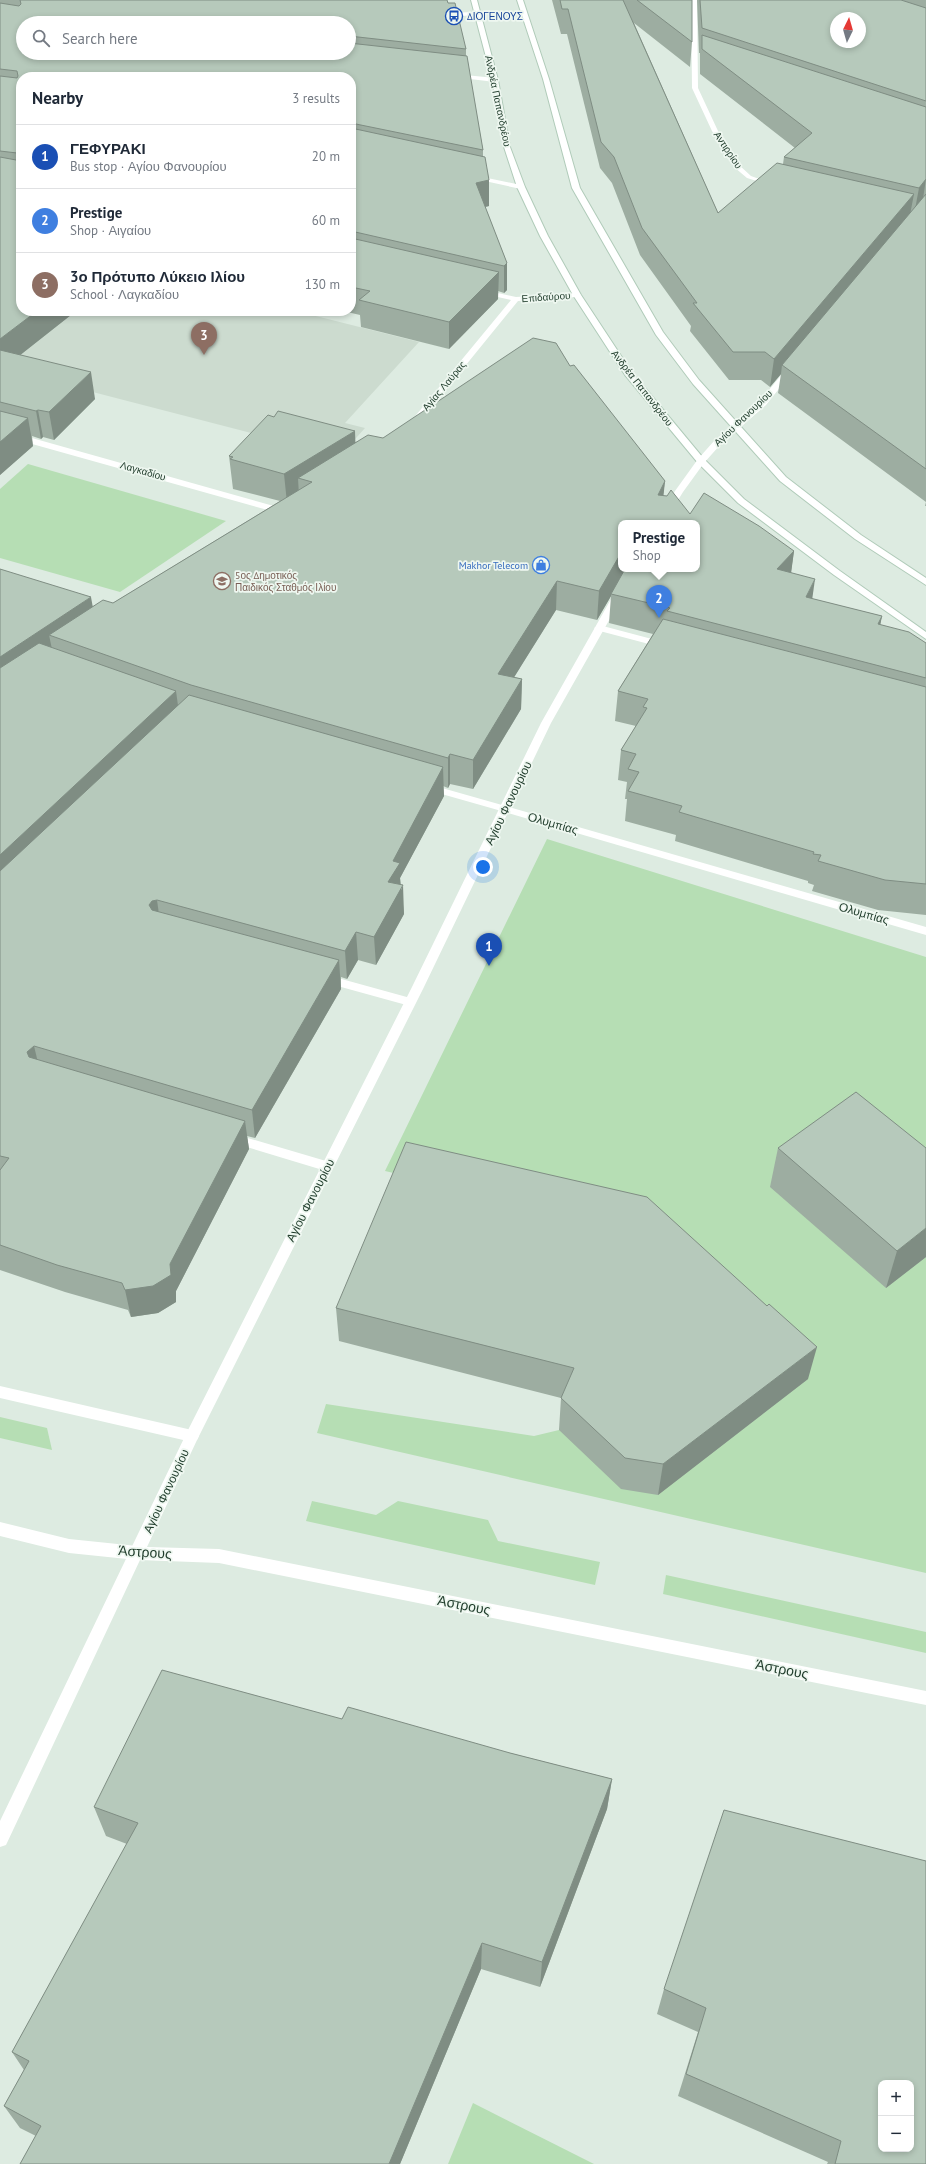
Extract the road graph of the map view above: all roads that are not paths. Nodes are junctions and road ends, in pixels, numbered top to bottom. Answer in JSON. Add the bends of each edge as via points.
{"nodes":[{"id":1,"x":474,"y":0,"type":"edge"},
{"id":2,"x":520,"y":0,"type":"edge"},
{"id":3,"x":694,"y":0,"type":"edge"},
{"id":4,"x":478,"y":14,"type":"junction"},
{"id":5,"x":431,"y":15,"type":"edge"},
{"id":6,"x":696,"y":55,"type":"junction"},
{"id":7,"x":703,"y":58,"type":"edge"},
{"id":8,"x":447,"y":75,"type":"edge"},
{"id":9,"x":495,"y":80,"type":"junction"},
{"id":10,"x":467,"y":175,"type":"edge"},
{"id":11,"x":521,"y":186,"type":"junction"},
{"id":12,"x":781,"y":188,"type":"edge"},
{"id":13,"x":471,"y":288,"type":"edge"},
{"id":14,"x":577,"y":295,"type":"junction"},
{"id":15,"x":516,"y":299,"type":"junction"},
{"id":16,"x":793,"y":366,"type":"edge"},
{"id":17,"x":410,"y":427,"type":"edge"},
{"id":18,"x":736,"y":428,"type":"junction"},
{"id":19,"x":0,"y":432,"type":"edge"},
{"id":20,"x":701,"y":461,"type":"junction"},
{"id":21,"x":272,"y":520,"type":"edge"},
{"id":22,"x":662,"y":520,"type":"edge"},
{"id":23,"x":631,"y":572,"type":"edge"},
{"id":24,"x":926,"y":582,"type":"edge"},
{"id":25,"x":599,"y":628,"type":"junction"},
{"id":26,"x":926,"y":636,"type":"edge"},
{"id":27,"x":675,"y":648,"type":"edge"},
{"id":28,"x":420,"y":785,"type":"edge"},
{"id":29,"x":505,"y":809,"type":"junction"},
{"id":30,"x":926,"y":931,"type":"edge"},
{"id":31,"x":312,"y":975,"type":"edge"},
{"id":32,"x":410,"y":1002,"type":"junction"},
{"id":33,"x":221,"y":1135,"type":"edge"},
{"id":34,"x":326,"y":1166,"type":"junction"},
{"id":35,"x":0,"y":1392,"type":"edge"},
{"id":36,"x":192,"y":1436,"type":"junction"},
{"id":37,"x":0,"y":1529,"type":"edge"},
{"id":38,"x":137,"y":1553,"type":"junction"},
{"id":39,"x":926,"y":1698,"type":"edge"},
{"id":40,"x":0,"y":1839,"type":"edge"}],
"edges":[{"from":1,"to":4,"type":"street","name":"Ανδρέα Παπανδρέου"},
{"from":2,"to":18,"type":"street","via":[[546,79],[576,188],[659,333],[696,382]]},
{"from":3,"to":6,"type":"street","name":"Αντιρρίου"},
{"from":4,"to":5,"type":"street"},
{"from":4,"to":9,"type":"street","name":"Ανδρέα Παπανδρέου"},
{"from":6,"to":7,"type":"street"},
{"from":6,"to":12,"type":"street","name":"Αντιρρίου","via":[[695,88],[715,131],[736,166],[749,177]]},
{"from":8,"to":9,"type":"street"},
{"from":9,"to":11,"type":"street","name":"Ανδρέα Παπανδρέου","via":[[508,147]]},
{"from":10,"to":11,"type":"street"},
{"from":11,"to":14,"type":"street","name":"Ανδρέα Παπανδρέου","via":[[544,236]]},
{"from":13,"to":15,"type":"street","name":"Επιδαύρου"},
{"from":14,"to":15,"type":"street","name":"Επιδαύρου"},
{"from":14,"to":20,"type":"street","name":"Ανδρέα Παπανδρέου","via":[[628,373]]},
{"from":15,"to":17,"type":"street","name":"Αγίας Λαύρας"},
{"from":16,"to":18,"type":"street","name":"Αγίου Φανουρίου","via":[[763,403]]},
{"from":18,"to":20,"type":"street","name":"Αγίου Φανουρίου","via":[[717,443]]},
{"from":18,"to":24,"type":"street","via":[[783,479],[858,537]]},
{"from":19,"to":21,"type":"street","name":"Λαγκαδίου","via":[[289,510]]},
{"from":20,"to":22,"type":"street","name":"Αγίου Φανουρίου"},
{"from":20,"to":26,"type":"street","name":"Ανδρέα Παπανδρέου","via":[[741,501]]},
{"from":23,"to":25,"type":"street","name":"Αγίου Φανουρίου"},
{"from":25,"to":27,"type":"street"},
{"from":25,"to":29,"type":"street","name":"Αγίου Φανουρίου","via":[[546,723]]},
{"from":28,"to":29,"type":"street","name":"Ολυμπίας"},
{"from":29,"to":30,"type":"street","name":"Ολυμπίας"},
{"from":29,"to":32,"type":"street","name":"Αγίου Φανουρίου"},
{"from":31,"to":32,"type":"street"},
{"from":32,"to":34,"type":"street","name":"Αγίου Φανουρίου"},
{"from":33,"to":34,"type":"street"},
{"from":34,"to":36,"type":"street","name":"Αγίου Φανουρίου"},
{"from":35,"to":36,"type":"street"},
{"from":36,"to":38,"type":"street","name":"Αγίου Φανουρίου"},
{"from":37,"to":38,"type":"street","name":"Άστρους","via":[[69,1546]]},
{"from":38,"to":39,"type":"street","name":"Άστρους","via":[[219,1556]]},
{"from":38,"to":40,"type":"street","name":"Αγίου Φανουρίου"}]}
